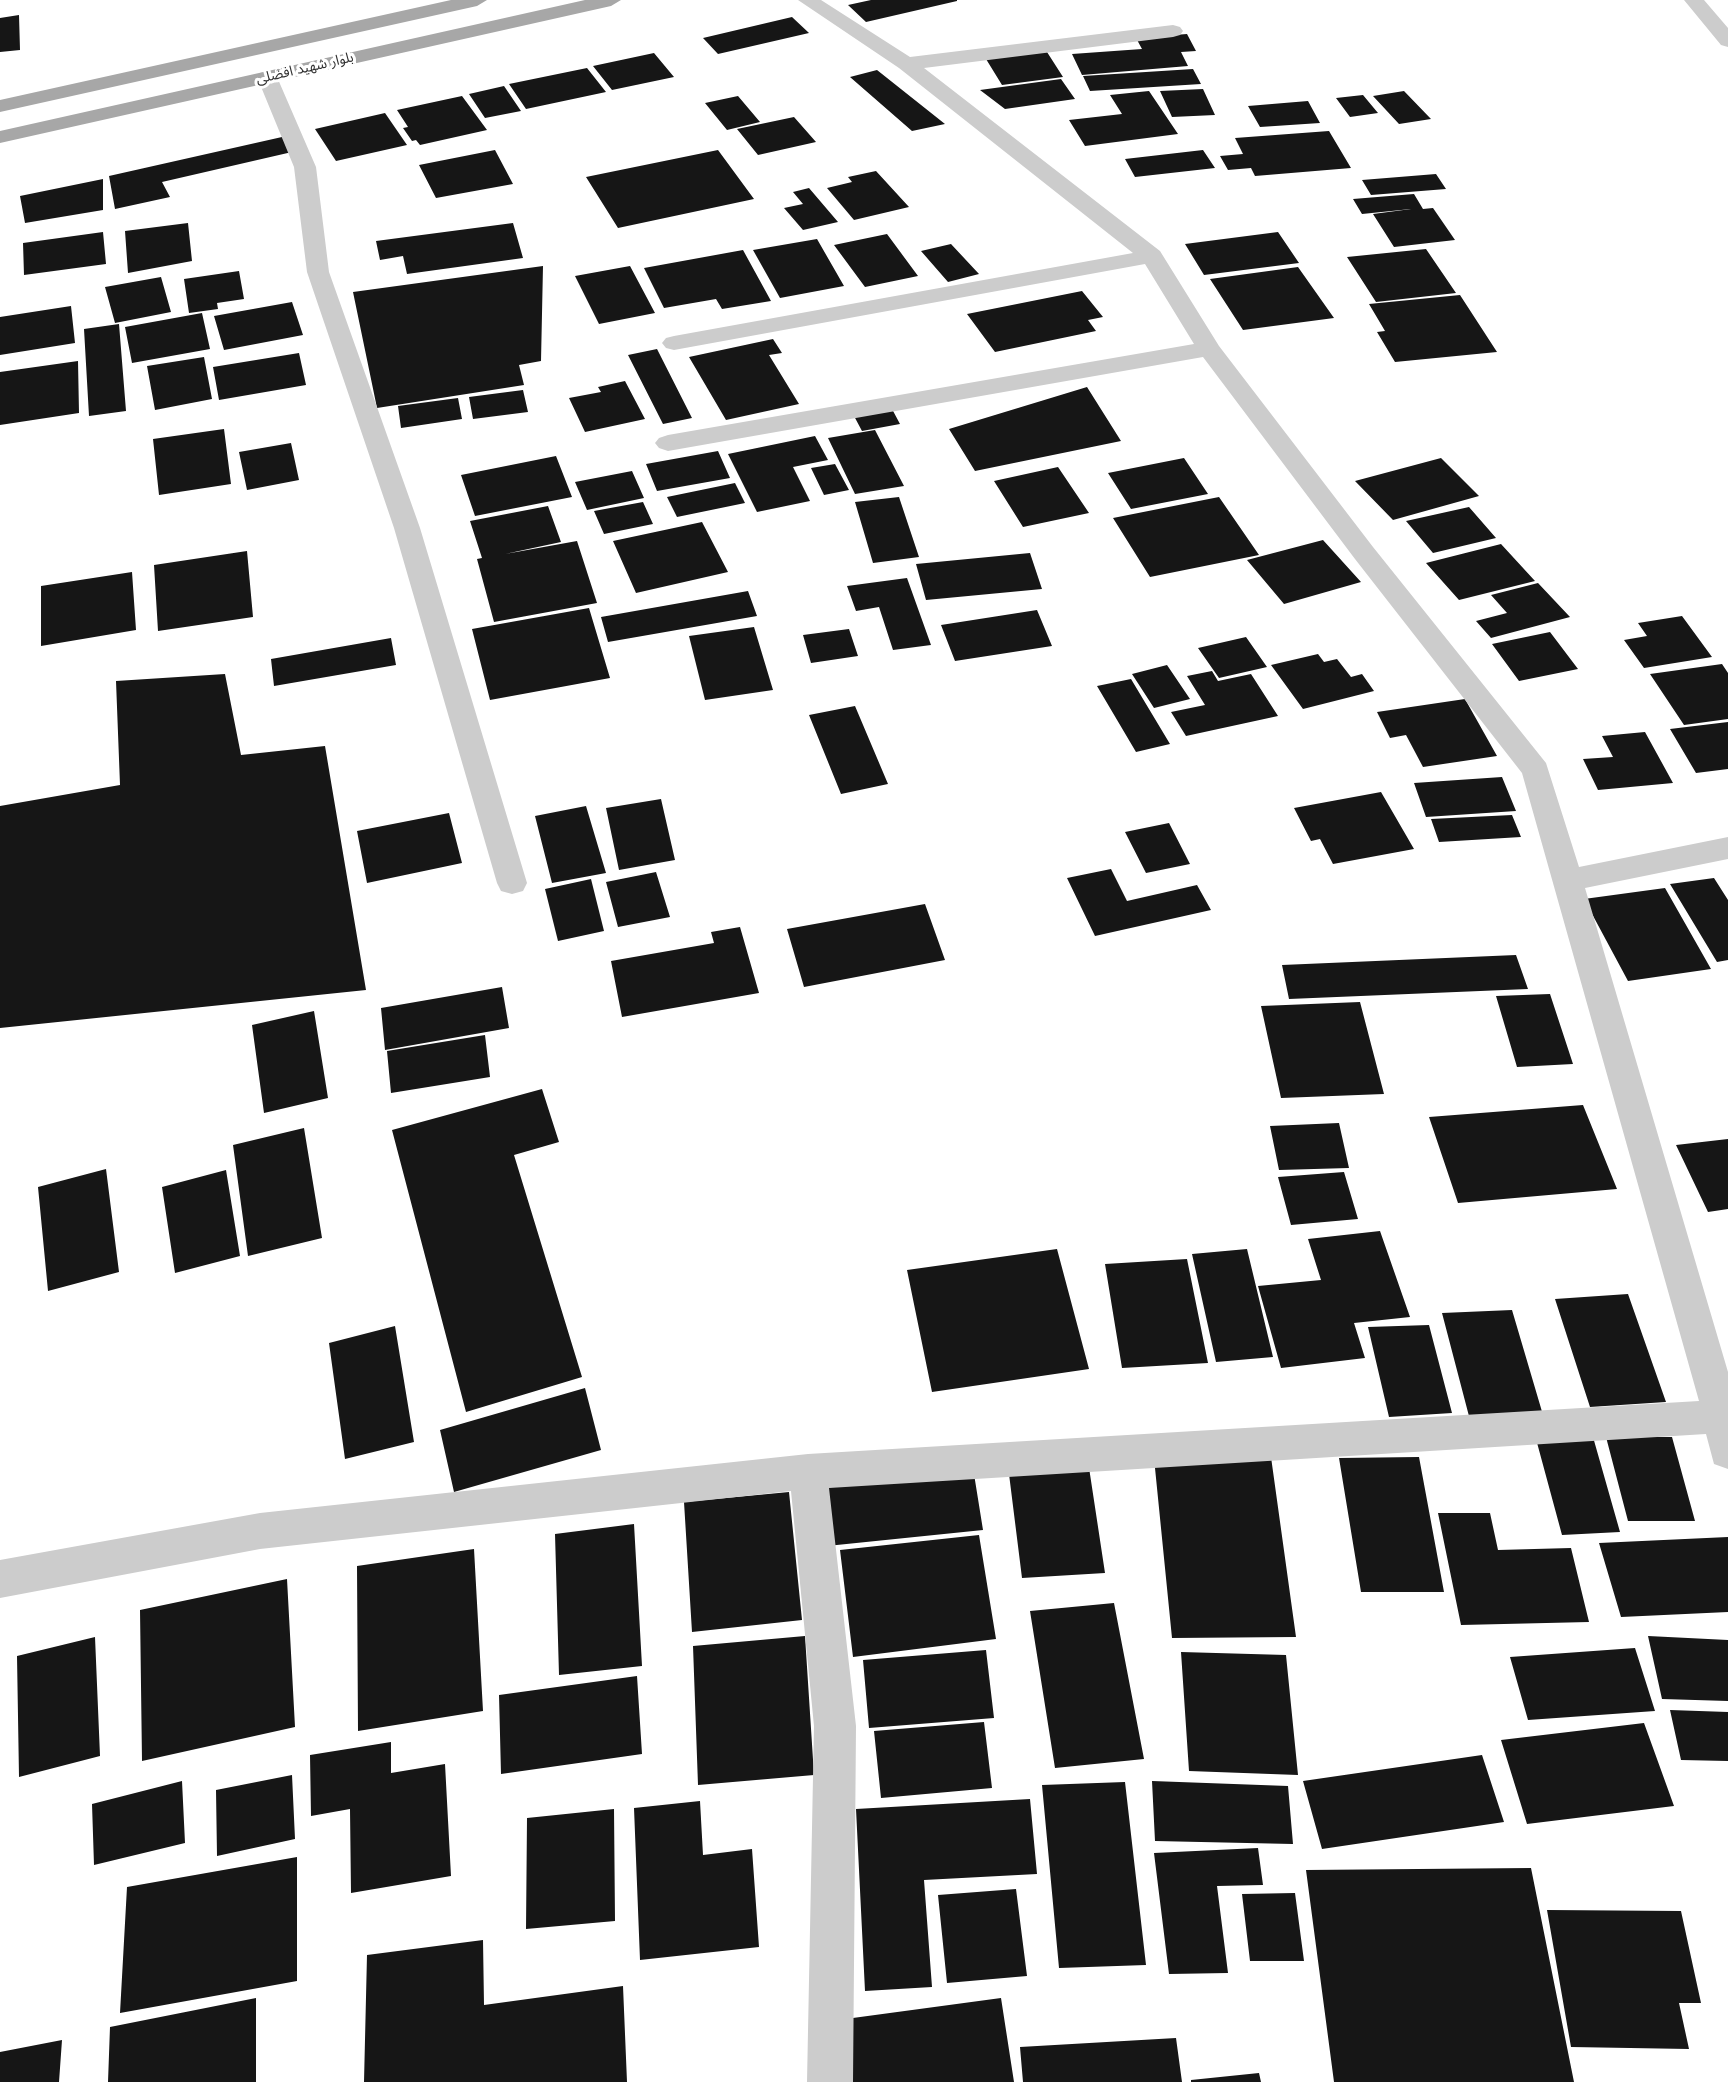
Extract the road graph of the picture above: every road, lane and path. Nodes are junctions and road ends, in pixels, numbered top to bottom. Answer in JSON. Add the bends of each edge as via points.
{"nodes":[{"id":1,"x":477,"y":0,"type":"edge"},
{"id":2,"x":611,"y":0,"type":"edge"},
{"id":3,"x":808,"y":0,"type":"edge"},
{"id":4,"x":1694,"y":0,"type":"edge"},
{"id":5,"x":1173,"y":31,"type":"dead end"},
{"id":6,"x":1728,"y":41,"type":"edge"},
{"id":7,"x":906,"y":64,"type":"junction"},
{"id":8,"x":267,"y":77,"type":"junction"},
{"id":9,"x":0,"y":106,"type":"edge"},
{"id":10,"x":0,"y":138,"type":"edge"},
{"id":11,"x":1152,"y":256,"type":"junction"},
{"id":12,"x":674,"y":343,"type":"dead end"},
{"id":13,"x":1209,"y":349,"type":"junction"},
{"id":14,"x":668,"y":443,"type":"dead end"},
{"id":15,"x":1728,"y":848,"type":"edge"},
{"id":16,"x":1568,"y":880,"type":"junction"},
{"id":17,"x":512,"y":883,"type":"dead end"},
{"id":18,"x":1726,"y":1428,"type":"edge"},
{"id":19,"x":808,"y":1472,"type":"junction"},
{"id":20,"x":0,"y":1579,"type":"edge"},
{"id":21,"x":830,"y":2082,"type":"edge"}],
"edges":[{"from":1,"to":9,"type":"main road","name":"بلوار شهید افضلی"},
{"from":2,"to":8,"type":"main road","name":"بلوار شهید افضلی"},
{"from":3,"to":7,"type":"street"},
{"from":4,"to":6,"type":"street"},
{"from":5,"to":7,"type":"street"},
{"from":7,"to":11,"type":"street"},
{"from":8,"to":10,"type":"main road","name":"بلوار شهید افضلی"},
{"from":8,"to":17,"type":"street","via":[[305,167],[318,272],[407,528]]},
{"from":11,"to":12,"type":"street"},
{"from":11,"to":13,"type":"street"},
{"from":13,"to":14,"type":"street"},
{"from":13,"to":16,"type":"street","via":[[1536,770]]},
{"from":15,"to":16,"type":"street"},
{"from":16,"to":18,"type":"street"},
{"from":18,"to":19,"type":"street"},
{"from":19,"to":20,"type":"street","via":[[260,1532]]},
{"from":19,"to":21,"type":"street","via":[[835,1726]]}]}
